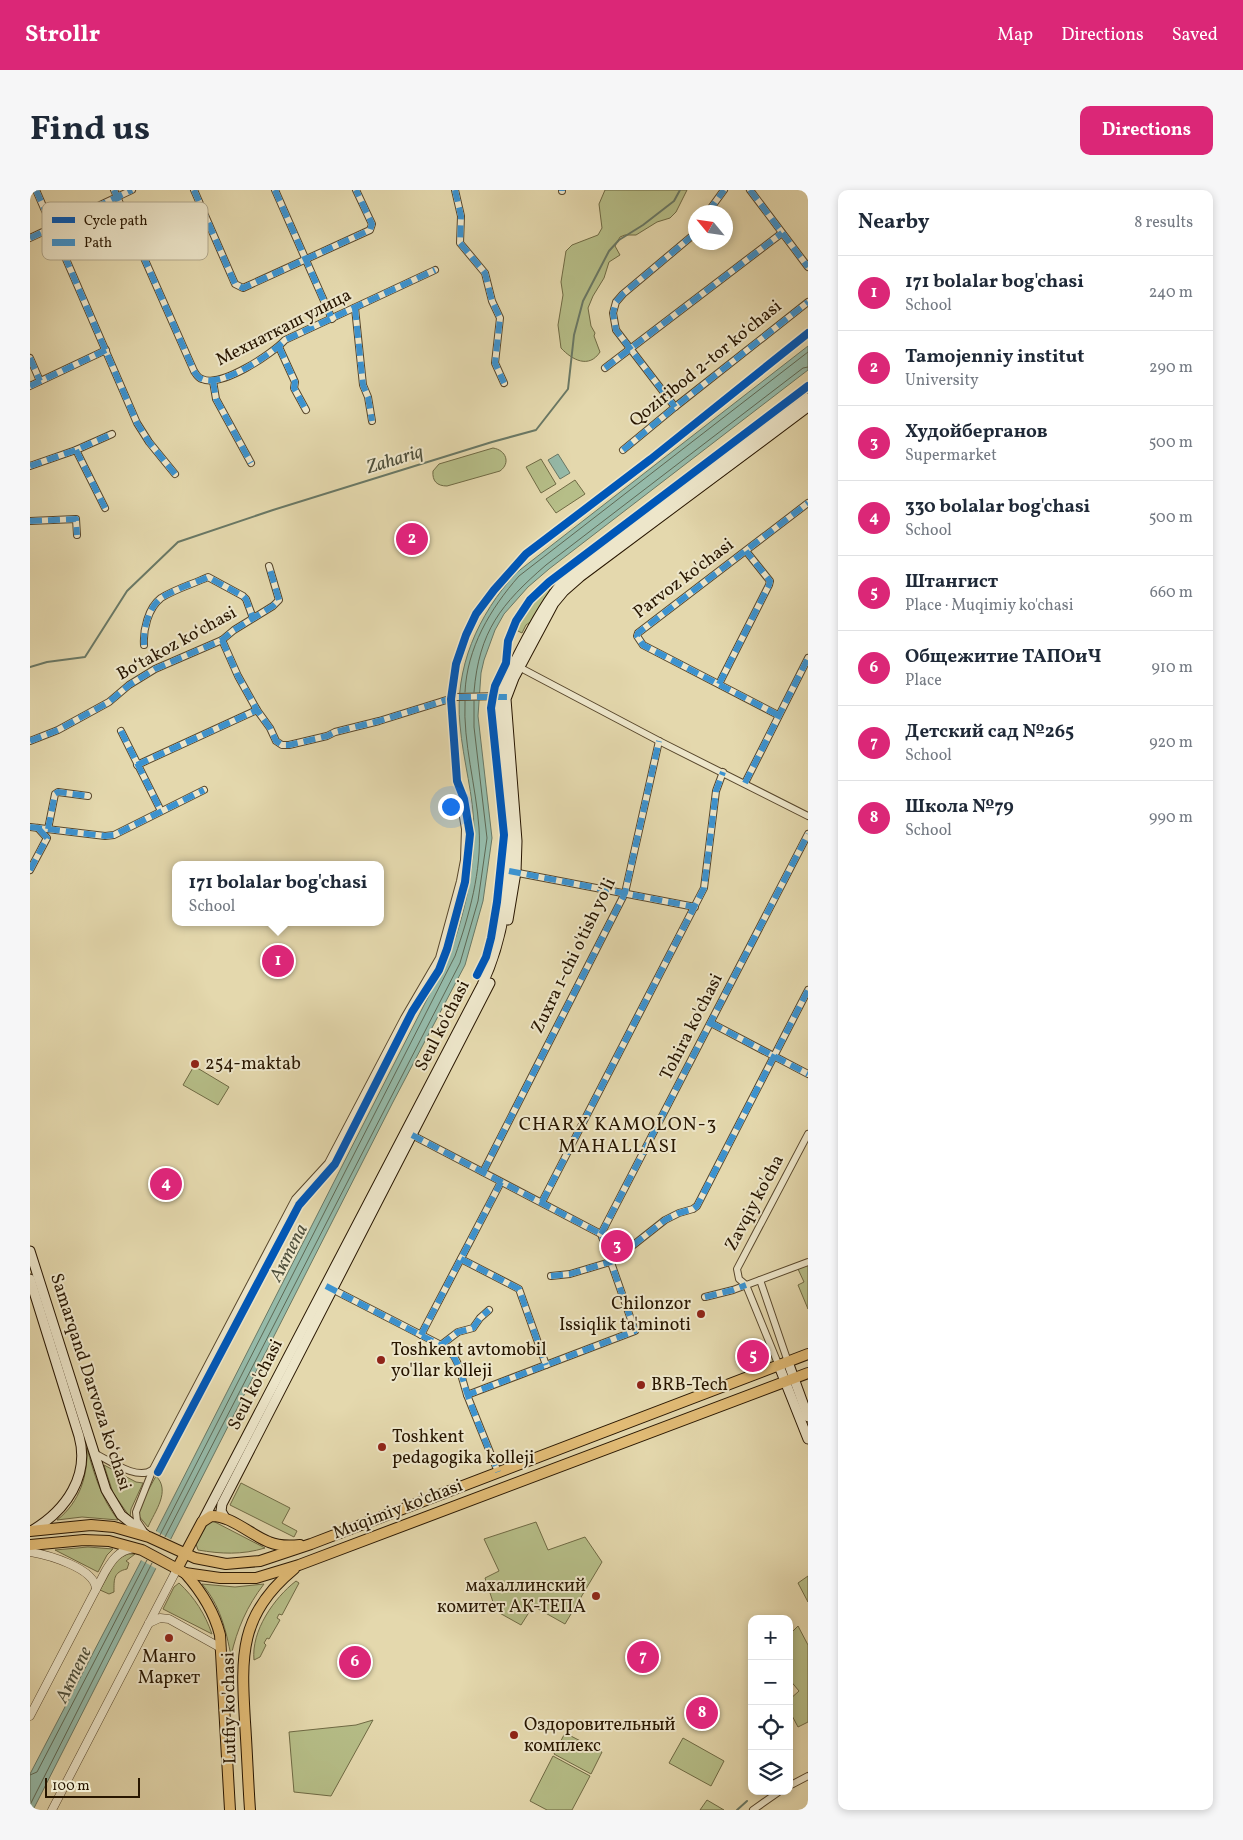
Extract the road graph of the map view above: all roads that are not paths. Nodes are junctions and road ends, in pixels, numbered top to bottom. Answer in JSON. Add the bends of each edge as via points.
{"nodes":[{"id":1,"x":36,"y":190,"type":"edge"},
{"id":2,"x":114,"y":190,"type":"edge"},
{"id":3,"x":132,"y":190,"type":"edge"},
{"id":4,"x":194,"y":190,"type":"edge"},
{"id":5,"x":275,"y":190,"type":"edge"},
{"id":6,"x":356,"y":190,"type":"edge"},
{"id":7,"x":455,"y":190,"type":"edge"},
{"id":8,"x":724,"y":190,"type":"edge"},
{"id":9,"x":750,"y":190,"type":"edge"},
{"id":10,"x":117,"y":197,"type":"junction"},
{"id":11,"x":106,"y":202,"type":"edge"},
{"id":12,"x":119,"y":202,"type":"edge"},
{"id":13,"x":199,"y":202,"type":"edge"},
{"id":14,"x":42,"y":204,"type":"edge"},
{"id":15,"x":713,"y":205,"type":"edge"},
{"id":16,"x":208,"y":221,"type":"edge"},
{"id":17,"x":42,"y":232,"type":"edge"},
{"id":18,"x":782,"y":233,"type":"junction"},
{"id":19,"x":30,"y":238,"type":"edge"},
{"id":20,"x":688,"y":239,"type":"edge"},
{"id":21,"x":66,"y":260,"type":"edge"},
{"id":22,"x":145,"y":260,"type":"edge"},
{"id":23,"x":306,"y":260,"type":"junction"},
{"id":24,"x":808,"y":267,"type":"edge"},
{"id":25,"x":435,"y":270,"type":"dead end"},
{"id":26,"x":808,"y":302,"type":"edge"},
{"id":27,"x":355,"y":308,"type":"junction"},
{"id":28,"x":332,"y":319,"type":"junction"},
{"id":29,"x":279,"y":347,"type":"junction"},
{"id":30,"x":631,"y":349,"type":"junction"},
{"id":31,"x":106,"y":350,"type":"junction"},
{"id":32,"x":30,"y":358,"type":"edge"},
{"id":33,"x":605,"y":368,"type":"dead end"},
{"id":34,"x":40,"y":381,"type":"junction"},
{"id":35,"x":212,"y":381,"type":"junction"},
{"id":36,"x":504,"y":384,"type":"dead end"},
{"id":37,"x":30,"y":386,"type":"edge"},
{"id":38,"x":808,"y":398,"type":"edge"},
{"id":39,"x":675,"y":407,"type":"junction"},
{"id":40,"x":808,"y":407,"type":"edge"},
{"id":41,"x":306,"y":410,"type":"dead end"},
{"id":42,"x":372,"y":421,"type":"dead end"},
{"id":43,"x":112,"y":434,"type":"dead end"},
{"id":44,"x":76,"y":450,"type":"junction"},
{"id":45,"x":623,"y":450,"type":"dead end"},
{"id":46,"x":251,"y":463,"type":"dead end"},
{"id":47,"x":30,"y":466,"type":"edge"},
{"id":48,"x":175,"y":474,"type":"dead end"},
{"id":49,"x":808,"y":503,"type":"edge"},
{"id":50,"x":105,"y":508,"type":"dead end"},
{"id":51,"x":30,"y":521,"type":"edge"},
{"id":52,"x":77,"y":535,"type":"dead end"},
{"id":53,"x":746,"y":550,"type":"junction"},
{"id":54,"x":270,"y":566,"type":"dead end"},
{"id":55,"x":253,"y":618,"type":"junction"},
{"id":56,"x":222,"y":640,"type":"junction"},
{"id":57,"x":144,"y":645,"type":"dead end"},
{"id":58,"x":808,"y":658,"type":"edge"},
{"id":59,"x":517,"y":666,"type":"junction"},
{"id":60,"x":719,"y":684,"type":"junction"},
{"id":61,"x":504,"y":696,"type":"junction"},
{"id":62,"x":257,"y":710,"type":"junction"},
{"id":63,"x":778,"y":715,"type":"junction"},
{"id":64,"x":121,"y":731,"type":"dead end"},
{"id":65,"x":30,"y":741,"type":"edge"},
{"id":66,"x":659,"y":741,"type":"junction"},
{"id":67,"x":138,"y":765,"type":"junction"},
{"id":68,"x":723,"y":772,"type":"junction"},
{"id":69,"x":745,"y":783,"type":"junction"},
{"id":70,"x":204,"y":790,"type":"dead end"},
{"id":71,"x":88,"y":796,"type":"dead end"},
{"id":72,"x":460,"y":799,"type":"dead end"},
{"id":73,"x":161,"y":811,"type":"junction"},
{"id":74,"x":808,"y":816,"type":"edge"},
{"id":75,"x":30,"y":827,"type":"edge"},
{"id":76,"x":38,"y":828,"type":"junction"},
{"id":77,"x":48,"y":829,"type":"junction"},
{"id":78,"x":808,"y":834,"type":"edge"},
{"id":79,"x":30,"y":870,"type":"edge"},
{"id":80,"x":513,"y":872,"type":"junction"},
{"id":81,"x":625,"y":893,"type":"junction"},
{"id":82,"x":695,"y":907,"type":"junction"},
{"id":83,"x":808,"y":990,"type":"edge"},
{"id":84,"x":711,"y":1023,"type":"junction"},
{"id":85,"x":774,"y":1057,"type":"junction"},
{"id":86,"x":808,"y":1074,"type":"edge"},
{"id":87,"x":412,"y":1134,"type":"junction"},
{"id":88,"x":808,"y":1134,"type":"edge"},
{"id":89,"x":482,"y":1172,"type":"junction"},
{"id":90,"x":501,"y":1182,"type":"junction"},
{"id":91,"x":542,"y":1202,"type":"junction"},
{"id":92,"x":601,"y":1234,"type":"junction"},
{"id":93,"x":30,"y":1251,"type":"edge"},
{"id":94,"x":461,"y":1260,"type":"junction"},
{"id":95,"x":610,"y":1262,"type":"junction"},
{"id":96,"x":808,"y":1262,"type":"edge"},
{"id":97,"x":551,"y":1276,"type":"dead end"},
{"id":98,"x":30,"y":1279,"type":"edge"},
{"id":99,"x":760,"y":1280,"type":"junction"},
{"id":100,"x":746,"y":1285,"type":"junction"},
{"id":101,"x":329,"y":1288,"type":"junction"},
{"id":102,"x":705,"y":1297,"type":"dead end"},
{"id":103,"x":489,"y":1310,"type":"dead end"},
{"id":104,"x":421,"y":1335,"type":"junction"},
{"id":105,"x":441,"y":1344,"type":"junction"},
{"id":106,"x":808,"y":1354,"type":"edge"},
{"id":107,"x":784,"y":1364,"type":"junction"},
{"id":108,"x":546,"y":1365,"type":"junction"},
{"id":109,"x":808,"y":1373,"type":"edge"},
{"id":110,"x":789,"y":1380,"type":"junction"},
{"id":111,"x":468,"y":1395,"type":"junction"},
{"id":112,"x":659,"y":1411,"type":"junction"},
{"id":113,"x":808,"y":1417,"type":"edge"},
{"id":114,"x":665,"y":1427,"type":"junction"},
{"id":115,"x":808,"y":1439,"type":"edge"},
{"id":116,"x":93,"y":1452,"type":"junction"},
{"id":117,"x":510,"y":1468,"type":"junction"},
{"id":118,"x":153,"y":1469,"type":"junction"},
{"id":119,"x":498,"y":1472,"type":"junction"},
{"id":120,"x":514,"y":1484,"type":"junction"},
{"id":121,"x":225,"y":1518,"type":"junction"},
{"id":122,"x":202,"y":1522,"type":"junction"},
{"id":123,"x":32,"y":1531,"type":"edge"},
{"id":124,"x":149,"y":1537,"type":"junction"},
{"id":125,"x":311,"y":1544,"type":"junction"},
{"id":126,"x":30,"y":1545,"type":"edge"},
{"id":127,"x":142,"y":1550,"type":"junction"},
{"id":128,"x":30,"y":1552,"type":"edge"},
{"id":129,"x":184,"y":1554,"type":"junction"},
{"id":130,"x":299,"y":1565,"type":"junction"},
{"id":131,"x":181,"y":1571,"type":"junction"},
{"id":132,"x":89,"y":1575,"type":"junction"},
{"id":133,"x":104,"y":1575,"type":"junction"},
{"id":134,"x":96,"y":1589,"type":"junction"},
{"id":135,"x":148,"y":1624,"type":"junction"},
{"id":136,"x":221,"y":1648,"type":"junction"},
{"id":137,"x":30,"y":1716,"type":"edge"},
{"id":138,"x":808,"y":1776,"type":"edge"},
{"id":139,"x":793,"y":1784,"type":"edge"},
{"id":140,"x":774,"y":1795,"type":"edge"},
{"id":141,"x":52,"y":1810,"type":"edge"},
{"id":142,"x":230,"y":1810,"type":"edge"},
{"id":143,"x":250,"y":1810,"type":"edge"},
{"id":144,"x":753,"y":1810,"type":"edge"}],
"edges":[{"from":1,"to":14,"type":"street"},
{"from":2,"to":10,"type":"street"},
{"from":3,"to":10,"type":"street"},
{"from":4,"to":13,"type":"street"},
{"from":5,"to":23,"type":"street"},
{"from":6,"to":23,"type":"street","via":[[372,224],[370,230]]},
{"from":7,"to":36,"type":"street","via":[[461,216],[460,243],[485,273],[500,318],[495,363]]},
{"from":8,"to":15,"type":"street"},
{"from":9,"to":18,"type":"street"},
{"from":10,"to":11,"type":"street"},
{"from":10,"to":12,"type":"street","name":"Мехнаткаш улица"},
{"from":16,"to":23,"type":"street","via":[[239,287]]},
{"from":17,"to":19,"type":"street"},
{"from":18,"to":24,"type":"street"},
{"from":18,"to":30,"type":"street"},
{"from":20,"to":30,"type":"street","name":"Qoziribod 2-tor ko‘chasi","via":[[616,302],[614,324]]},
{"from":21,"to":31,"type":"street"},
{"from":22,"to":35,"type":"street","name":"Мехнаткаш улица","via":[[194,371],[201,379]]},
{"from":23,"to":28,"type":"street"},
{"from":25,"to":27,"type":"street","name":"Мехнаткаш улица"},
{"from":26,"to":39,"type":"street","name":"Qoziribod 2-tor ko‘chasi"},
{"from":27,"to":28,"type":"street","name":"Мехнаткаш улица"},
{"from":27,"to":42,"type":"street","via":[[363,385]]},
{"from":28,"to":29,"type":"street","name":"Мехнаткаш улица","via":[[285,340]]},
{"from":29,"to":35,"type":"street","name":"Мехнаткаш улица","via":[[241,372]]},
{"from":29,"to":41,"type":"street"},
{"from":30,"to":33,"type":"street"},
{"from":30,"to":39,"type":"street","name":"Qoziribod 2-tor ko‘chasi"},
{"from":31,"to":34,"type":"street"},
{"from":31,"to":48,"type":"street","via":[[142,433]]},
{"from":32,"to":34,"type":"street"},
{"from":34,"to":37,"type":"street"},
{"from":35,"to":46,"type":"street","via":[[216,399]]},
{"from":38,"to":59,"type":"main road","name":"Seul ko'chasi","via":[[561,584],[546,604]]},
{"from":39,"to":45,"type":"street","name":"Qoziribod 2-tor ko‘chasi"},
{"from":40,"to":59,"type":"main road","name":"Seul ko'chasi","via":[[566,588]]},
{"from":43,"to":44,"type":"street"},
{"from":44,"to":47,"type":"street"},
{"from":44,"to":50,"type":"street"},
{"from":49,"to":53,"type":"street","name":"Parvoz ko'chasi"},
{"from":51,"to":52,"type":"street","via":[[76,519]]},
{"from":53,"to":60,"type":"street","via":[[770,581]]},
{"from":53,"to":60,"type":"street","name":"Parvoz ko'chasi","via":[[638,632],[637,636],[643,645]]},
{"from":54,"to":55,"type":"street","name":"Boʻtakoz koʻchasi","via":[[279,600]]},
{"from":55,"to":56,"type":"street","name":"Boʻtakoz koʻchasi"},
{"from":55,"to":57,"type":"street","via":[[243,596],[208,577],[158,601],[150,612],[143,634]]},
{"from":56,"to":62,"type":"street"},
{"from":56,"to":65,"type":"street","name":"Boʻtakoz koʻchasi","via":[[155,669],[108,702],[58,730]]},
{"from":58,"to":63,"type":"street"},
{"from":59,"to":61,"type":"main road","name":"Seul ko'chasi"},
{"from":59,"to":66,"type":"street"},
{"from":60,"to":63,"type":"street","name":"Parvoz ko'chasi"},
{"from":61,"to":62,"type":"street","via":[[453,698],[289,745],[276,742]]},
{"from":61,"to":80,"type":"main road","name":"Seul ko'chasi","via":[[517,830]]},
{"from":62,"to":67,"type":"street"},
{"from":63,"to":69,"type":"street"},
{"from":64,"to":67,"type":"street"},
{"from":66,"to":68,"type":"street"},
{"from":66,"to":81,"type":"street","name":"Zuxra 1-chi o'tish yo'li"},
{"from":67,"to":73,"type":"street"},
{"from":68,"to":69,"type":"street"},
{"from":68,"to":82,"type":"street","via":[[716,791],[704,888]]},
{"from":69,"to":74,"type":"street"},
{"from":70,"to":73,"type":"street"},
{"from":71,"to":77,"type":"street","via":[[55,794]]},
{"from":72,"to":118,"type":"street","via":[[465,829],[464,860],[439,958],[328,1163],[295,1199]]},
{"from":73,"to":77,"type":"street","via":[[114,835]]},
{"from":75,"to":76,"type":"street"},
{"from":76,"to":77,"type":"street"},
{"from":76,"to":79,"type":"street","via":[[47,838]]},
{"from":78,"to":84,"type":"street","name":"Tohira ko'chasi"},
{"from":80,"to":81,"type":"street"},
{"from":80,"to":87,"type":"main road","name":"Seul ko'chasi","via":[[503,946],[493,977]]},
{"from":80,"to":101,"type":"main road","name":"Seul ko'chasi","via":[[487,975]]},
{"from":81,"to":82,"type":"street"},
{"from":81,"to":89,"type":"street","name":"Zuxra 1-chi o'tish yo'li"},
{"from":82,"to":91,"type":"street"},
{"from":83,"to":85,"type":"street"},
{"from":84,"to":85,"type":"street"},
{"from":84,"to":92,"type":"street","name":"Tohira ko'chasi"},
{"from":85,"to":86,"type":"street"},
{"from":85,"to":95,"type":"street","via":[[697,1206],[665,1220],[627,1250],[616,1254]]},
{"from":87,"to":89,"type":"street"},
{"from":87,"to":101,"type":"main road","name":"Seul ko'chasi"},
{"from":88,"to":100,"type":"street","name":"Zavqiy ko'cha","via":[[737,1270],[739,1279]]},
{"from":89,"to":90,"type":"street"},
{"from":90,"to":91,"type":"street"},
{"from":90,"to":94,"type":"street"},
{"from":91,"to":92,"type":"street"},
{"from":92,"to":95,"type":"street"},
{"from":93,"to":116,"type":"main road","name":"Samarqand Darvoza koʻchasi"},
{"from":94,"to":104,"type":"street"},
{"from":94,"to":108,"type":"street","via":[[519,1289]]},
{"from":95,"to":97,"type":"street"},
{"from":95,"to":108,"type":"street","via":[[635,1331]]},
{"from":96,"to":99,"type":"street"},
{"from":98,"to":123,"type":"main road","name":"Samarqand Darvoza koʻchasi","via":[[82,1450],[80,1475],[71,1495],[54,1516]]},
{"from":99,"to":100,"type":"street"},
{"from":99,"to":107,"type":"street"},
{"from":100,"to":102,"type":"street"},
{"from":100,"to":107,"type":"street"},
{"from":101,"to":104,"type":"street"},
{"from":101,"to":121,"type":"main road","via":[[222,1504]]},
{"from":101,"to":122,"type":"main road","name":"Seul ko'chasi"},
{"from":103,"to":105,"type":"street","via":[[473,1328],[458,1332]]},
{"from":104,"to":105,"type":"street"},
{"from":105,"to":111,"type":"street","via":[[454,1356]]},
{"from":106,"to":107,"type":"main road","name":"Muqimiy ko'chasi"},
{"from":107,"to":110,"type":"main road"},
{"from":107,"to":112,"type":"main road","name":"Muqimiy ko'chasi"},
{"from":108,"to":111,"type":"street"},
{"from":109,"to":110,"type":"main road","name":"Muqimiy ko'chasi"},
{"from":110,"to":113,"type":"main road"},
{"from":110,"to":114,"type":"main road","name":"Muqimiy ko'chasi"},
{"from":110,"to":115,"type":"main road"},
{"from":111,"to":119,"type":"street"},
{"from":112,"to":114,"type":"main road"},
{"from":112,"to":117,"type":"main road","name":"Muqimiy ko'chasi"},
{"from":114,"to":120,"type":"main road","name":"Muqimiy ko'chasi"},
{"from":116,"to":118,"type":"street","via":[[136,1474],[146,1474]]},
{"from":116,"to":124,"type":"main road","name":"Samarqand Darvoza koʻchasi","via":[[114,1506],[129,1523]]},
{"from":117,"to":119,"type":"main road","name":"Muqimiy ko'chasi"},
{"from":117,"to":120,"type":"main road","via":[[518,1474]]},
{"from":118,"to":124,"type":"street","via":[[135,1514]]},
{"from":119,"to":125,"type":"main road","name":"Muqimiy ko'chasi"},
{"from":120,"to":130,"type":"main road","name":"Muqimiy ko'chasi"},
{"from":121,"to":122,"type":"main road","via":[[211,1516]]},
{"from":121,"to":125,"type":"main road","via":[[273,1544]]},
{"from":122,"to":129,"type":"main road","name":"Seul ko'chasi"},
{"from":123,"to":124,"type":"main road","name":"Muqimiy ko'chasi","via":[[99,1525]]},
{"from":124,"to":129,"type":"main road","name":"Muqimiy ko'chasi"},
{"from":125,"to":129,"type":"main road","name":"Muqimiy ko'chasi","via":[[269,1559],[244,1563],[218,1563]]},
{"from":126,"to":127,"type":"main road","name":"Muqimiy ko'chasi","via":[[102,1540]]},
{"from":127,"to":131,"type":"main road","name":"Muqimiy ko'chasi"},
{"from":127,"to":133,"type":"street","via":[[120,1552]]},
{"from":128,"to":132,"type":"street","via":[[55,1557]]},
{"from":129,"to":131,"type":"main road","name":"Seul ko'chasi"},
{"from":130,"to":131,"type":"main road","name":"Muqimiy ko'chasi","via":[[246,1579],[214,1578]]},
{"from":130,"to":143,"type":"main road","name":"Lutfiy ko'chasi","via":[[266,1599],[251,1625],[245,1646],[243,1692]]},
{"from":131,"to":135,"type":"street"},
{"from":131,"to":136,"type":"main road","name":"Lutfiy ko'chasi","via":[[203,1597],[214,1617]]},
{"from":132,"to":133,"type":"street","via":[[96,1578]]},
{"from":132,"to":134,"type":"street"},
{"from":133,"to":134,"type":"street"},
{"from":134,"to":137,"type":"street"},
{"from":135,"to":136,"type":"street","via":[[157,1618],[169,1618]]},
{"from":135,"to":141,"type":"street"},
{"from":136,"to":142,"type":"main road","name":"Lutfiy ko'chasi"},
{"from":138,"to":139,"type":"street"},
{"from":140,"to":144,"type":"street"}]}
